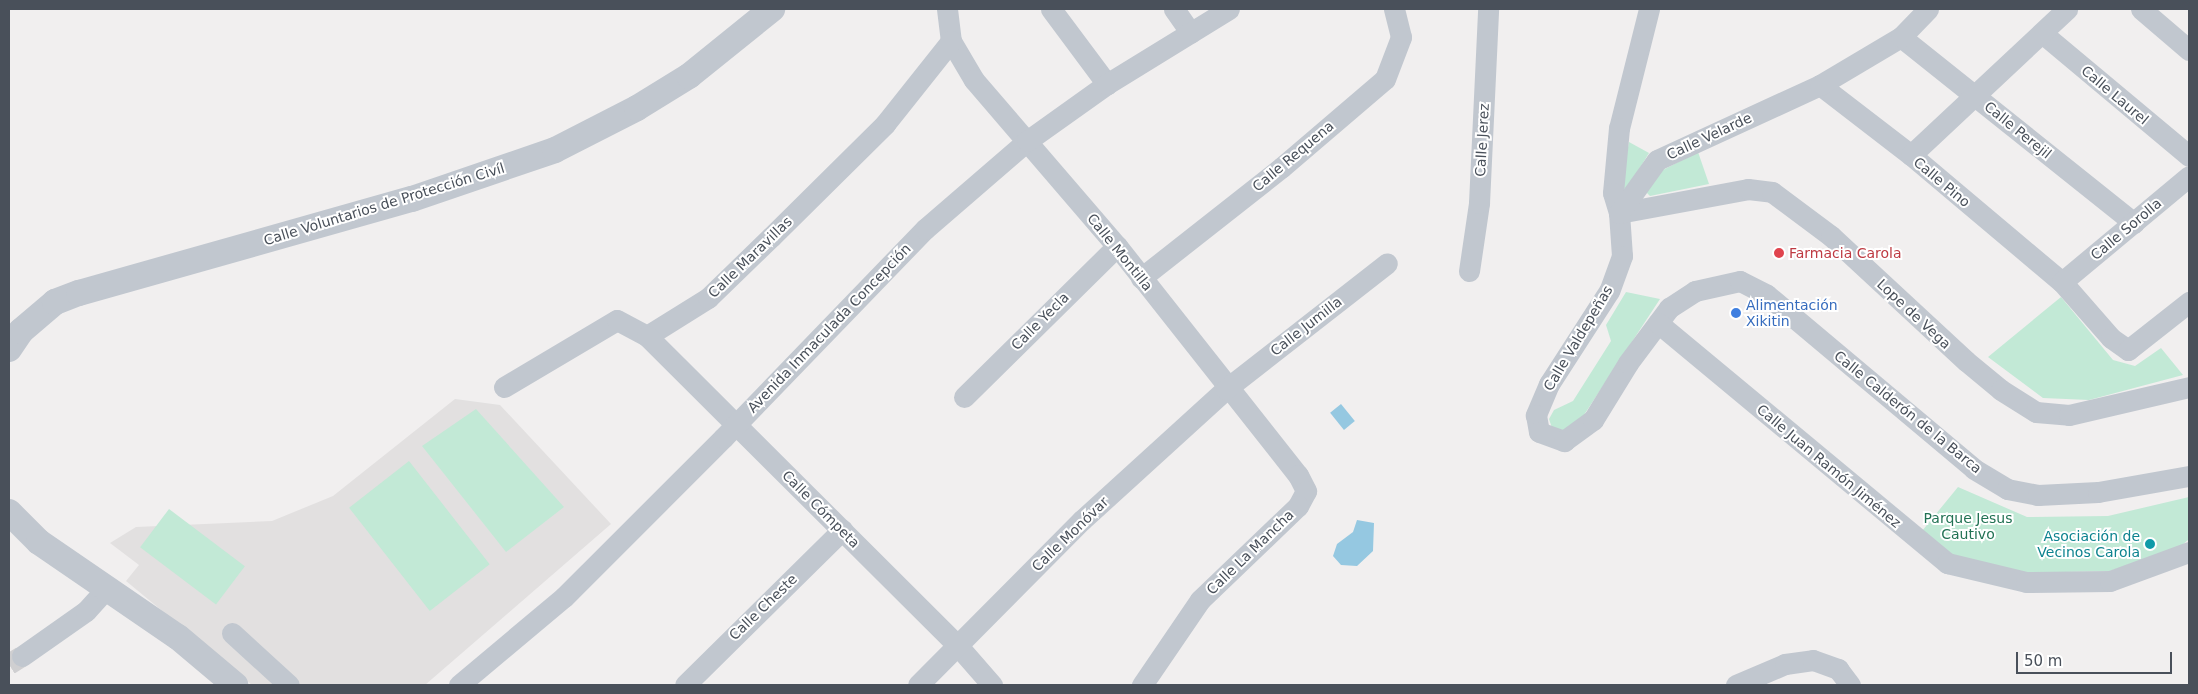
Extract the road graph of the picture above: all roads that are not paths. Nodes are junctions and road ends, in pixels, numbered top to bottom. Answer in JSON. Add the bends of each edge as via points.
{"nodes":[{"id":1,"x":772,"y":9,"type":"edge"},
{"id":2,"x":947,"y":9,"type":"edge"},
{"id":3,"x":1051,"y":9,"type":"edge"},
{"id":4,"x":1174,"y":9,"type":"edge"},
{"id":5,"x":1229,"y":9,"type":"edge"},
{"id":6,"x":1394,"y":9,"type":"edge"},
{"id":7,"x":1488,"y":9,"type":"edge"},
{"id":8,"x":1649,"y":9,"type":"edge"},
{"id":9,"x":1928,"y":9,"type":"edge"},
{"id":10,"x":2068,"y":9,"type":"edge"},
{"id":11,"x":2141,"y":9,"type":"edge"},
{"id":12,"x":1191,"y":33,"type":"junction"},
{"id":13,"x":2042,"y":33,"type":"junction"},
{"id":14,"x":1901,"y":37,"type":"junction"},
{"id":15,"x":951,"y":41,"type":"junction"},
{"id":16,"x":2189,"y":50,"type":"edge"},
{"id":17,"x":1107,"y":84,"type":"junction"},
{"id":18,"x":1820,"y":85,"type":"junction"},
{"id":19,"x":1975,"y":95,"type":"junction"},
{"id":20,"x":1027,"y":141,"type":"junction"},
{"id":21,"x":1911,"y":156,"type":"junction"},
{"id":22,"x":2189,"y":156,"type":"edge"},
{"id":23,"x":2189,"y":176,"type":"edge"},
{"id":24,"x":1619,"y":213,"type":"junction"},
{"id":25,"x":2134,"y":223,"type":"junction"},
{"id":26,"x":1117,"y":246,"type":"junction"},
{"id":27,"x":1386,"y":263,"type":"dead end"},
{"id":28,"x":1469,"y":271,"type":"dead end"},
{"id":29,"x":1141,"y":278,"type":"junction"},
{"id":30,"x":2062,"y":282,"type":"junction"},
{"id":31,"x":2189,"y":302,"type":"edge"},
{"id":32,"x":1658,"y":323,"type":"junction"},
{"id":33,"x":647,"y":336,"type":"junction"},
{"id":34,"x":9,"y":349,"type":"edge"},
{"id":35,"x":504,"y":386,"type":"dead end"},
{"id":36,"x":2189,"y":387,"type":"edge"},
{"id":37,"x":1226,"y":388,"type":"junction"},
{"id":38,"x":964,"y":397,"type":"dead end"},
{"id":39,"x":736,"y":425,"type":"junction"},
{"id":40,"x":1538,"y":432,"type":"joint"},
{"id":41,"x":2189,"y":476,"type":"edge"},
{"id":42,"x":1306,"y":491,"type":"joint"},
{"id":43,"x":9,"y":512,"type":"edge"},
{"id":44,"x":842,"y":530,"type":"junction"},
{"id":45,"x":2189,"y":552,"type":"edge"},
{"id":46,"x":107,"y":588,"type":"junction"},
{"id":47,"x":232,"y":633,"type":"dead end"},
{"id":48,"x":958,"y":646,"type":"junction"},
{"id":49,"x":22,"y":656,"type":"tunnel mouth"},
{"id":50,"x":235,"y":685,"type":"edge"},
{"id":51,"x":289,"y":685,"type":"edge"},
{"id":52,"x":459,"y":685,"type":"edge"},
{"id":53,"x":685,"y":685,"type":"edge"},
{"id":54,"x":918,"y":685,"type":"edge"},
{"id":55,"x":992,"y":685,"type":"edge"},
{"id":56,"x":1142,"y":685,"type":"edge"},
{"id":57,"x":1736,"y":685,"type":"edge"},
{"id":58,"x":1850,"y":685,"type":"edge"}],
"edges":[{"from":1,"to":34,"type":"street","name":"Calle Voluntarios de Protección Civíl","via":[[689,76],[637,108],[555,150],[412,199],[79,293],[55,302],[21,331]]},
{"from":2,"to":15,"type":"street","name":"Calle Montilla"},
{"from":3,"to":17,"type":"street"},
{"from":4,"to":12,"type":"street"},
{"from":5,"to":12,"type":"street","name":"Avenida Inmaculada Concepción"},
{"from":6,"to":29,"type":"street","name":"Calle Requena","via":[[1401,38],[1385,79],[1282,167]]},
{"from":7,"to":28,"type":"street","name":"Calle Jerez","via":[[1479,203]]},
{"from":8,"to":24,"type":"street","name":"Calle Valdepeñas","via":[[1620,128],[1613,193]]},
{"from":9,"to":14,"type":"street"},
{"from":10,"to":13,"type":"street"},
{"from":11,"to":16,"type":"street"},
{"from":12,"to":17,"type":"street","name":"Avenida Inmaculada Concepción"},
{"from":13,"to":19,"type":"street"},
{"from":13,"to":22,"type":"street","name":"Calle Laurel"},
{"from":14,"to":18,"type":"street","name":"Calle Velarde"},
{"from":14,"to":19,"type":"street","name":"Calle Perejil"},
{"from":15,"to":20,"type":"street","name":"Calle Montilla","via":[[974,80]]},
{"from":15,"to":33,"type":"street","name":"Calle Maravillas","via":[[886,124],[771,237],[708,298]]},
{"from":17,"to":20,"type":"street","name":"Avenida Inmaculada Concepción"},
{"from":18,"to":21,"type":"street","name":"Calle Pino"},
{"from":18,"to":24,"type":"street","name":"Calle Velarde","via":[[1657,160]]},
{"from":19,"to":21,"type":"street"},
{"from":19,"to":25,"type":"street","name":"Calle Perejil"},
{"from":20,"to":26,"type":"street","name":"Calle Montilla"},
{"from":20,"to":39,"type":"street","name":"Avenida Inmaculada Concepción","via":[[924,229]]},
{"from":21,"to":30,"type":"street","name":"Calle Pino"},
{"from":23,"to":25,"type":"street","name":"Calle Sorolla"},
{"from":24,"to":36,"type":"street","name":"Lope de Vega","via":[[1748,189],[1772,192],[1831,236],[2000,390],[2036,412],[2069,415]]},
{"from":24,"to":40,"type":"street","name":"Calle Valdepeñas","via":[[1622,256],[1609,291],[1549,384],[1536,415]]},
{"from":25,"to":30,"type":"street","name":"Calle Sorolla"},
{"from":26,"to":29,"type":"street","name":"Calle Montilla"},
{"from":26,"to":38,"type":"street","name":"Calle Yecla"},
{"from":27,"to":37,"type":"street","name":"Calle Jumilla"},
{"from":29,"to":37,"type":"street","name":"Calle Montilla"},
{"from":30,"to":31,"type":"street","name":"Calle Pino","via":[[2111,338],[2128,350]]},
{"from":32,"to":40,"type":"street","name":"Calle Calderón de la Barca","via":[[1628,363],[1593,420],[1564,441]]},
{"from":32,"to":41,"type":"street","name":"Calle Calderón de la Barca","via":[[1669,308],[1695,291],[1740,281],[1767,295],[1974,469],[2007,489],[2038,495],[2098,492]]},
{"from":32,"to":45,"type":"street","name":"Calle Juan Ramón Jiménez","via":[[1947,563],[2026,582],[2110,581]]},
{"from":33,"to":35,"type":"street","via":[[617,320]]},
{"from":33,"to":39,"type":"street","name":"Calle Cómpeta"},
{"from":37,"to":42,"type":"street","name":"Calle Montilla","via":[[1298,475]]},
{"from":37,"to":48,"type":"street","name":"Calle Monóvar","via":[[1082,520]]},
{"from":39,"to":44,"type":"street","name":"Calle Cómpeta"},
{"from":39,"to":52,"type":"street","name":"Avenida Inmaculada Concepción","via":[[564,597]]},
{"from":42,"to":56,"type":"street","name":"Calle La Mancha","via":[[1298,506],[1200,600]]},
{"from":43,"to":46,"type":"street","via":[[39,542]]},
{"from":44,"to":48,"type":"street","name":"Calle Cómpeta"},
{"from":44,"to":53,"type":"street","name":"Calle Cheste"},
{"from":46,"to":49,"type":"street","via":[[86,611]]},
{"from":46,"to":50,"type":"street","via":[[178,638]]},
{"from":47,"to":51,"type":"street"},
{"from":48,"to":54,"type":"street","name":"Calle Monóvar"},
{"from":48,"to":55,"type":"street","name":"Calle Cómpeta"},
{"from":57,"to":58,"type":"street","via":[[1785,664],[1813,660],[1838,669]]}]}
